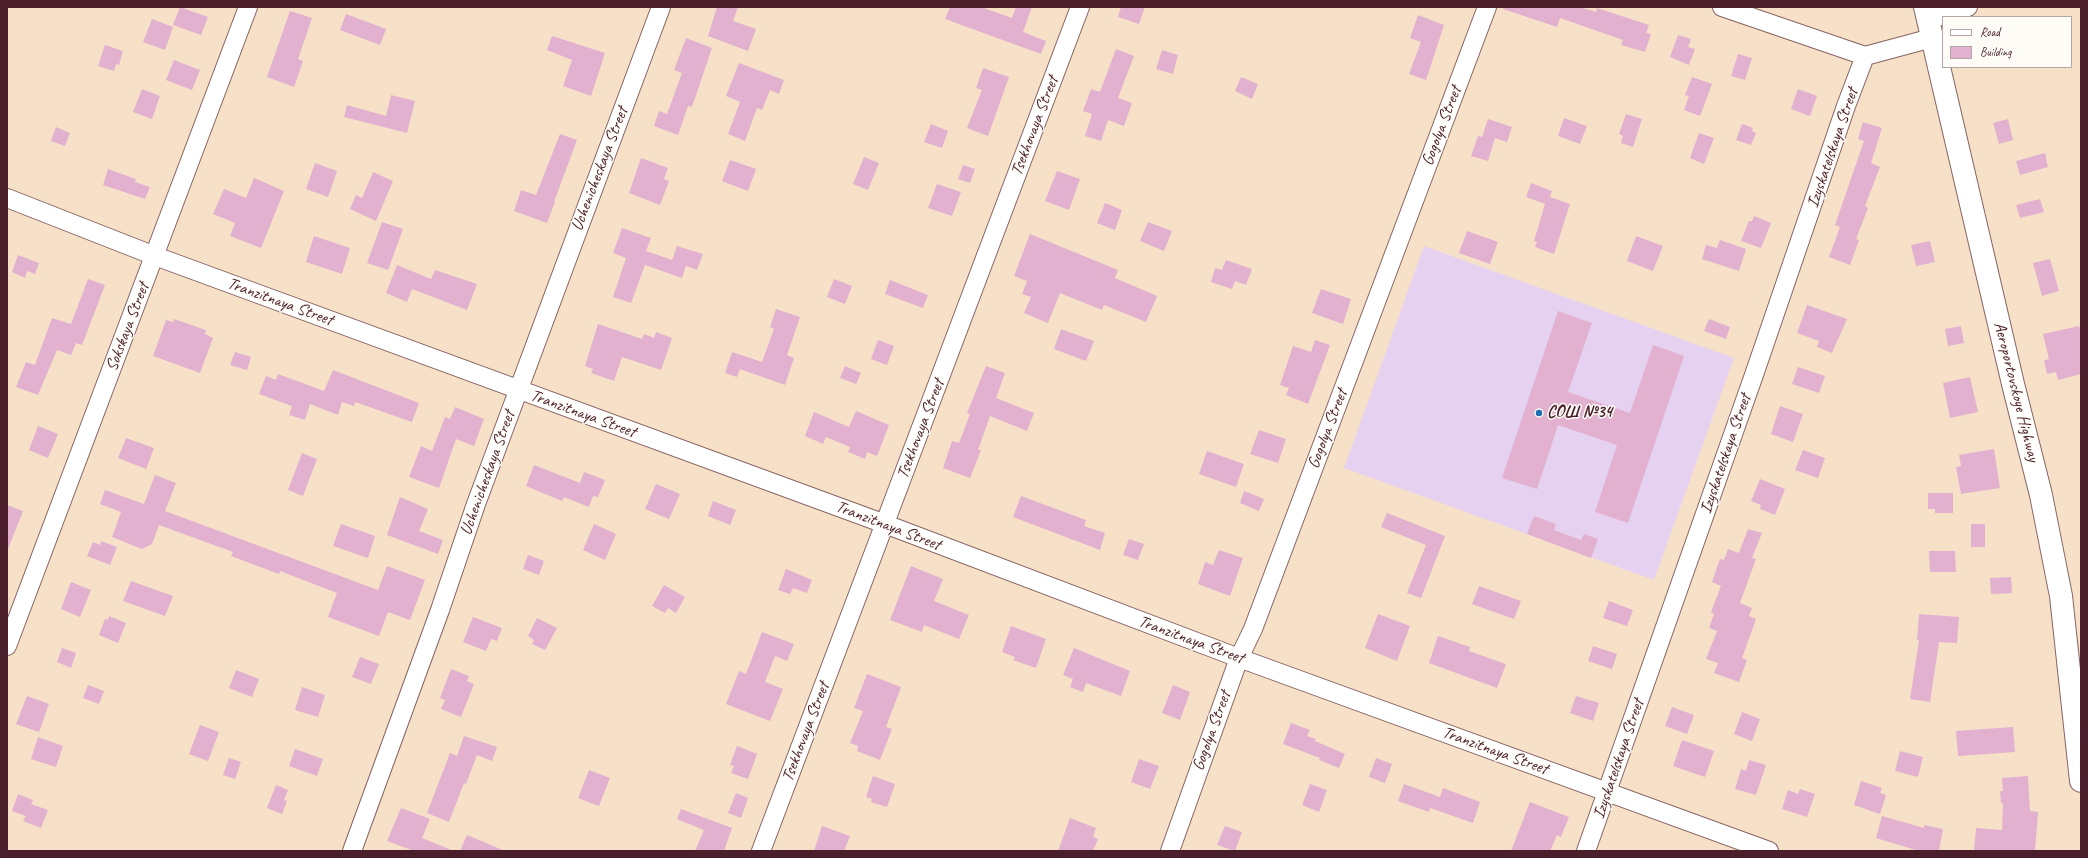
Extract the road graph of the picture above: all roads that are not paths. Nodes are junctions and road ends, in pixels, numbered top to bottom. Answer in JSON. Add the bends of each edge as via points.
{"nodes":[{"id":1,"x":248,"y":7,"type":"edge"},
{"id":2,"x":661,"y":7,"type":"edge"},
{"id":3,"x":1080,"y":7,"type":"edge"},
{"id":4,"x":1487,"y":7,"type":"edge"},
{"id":5,"x":1722,"y":7,"type":"edge"},
{"id":6,"x":1968,"y":7,"type":"edge"},
{"id":7,"x":1945,"y":16,"type":"edge"},
{"id":8,"x":1942,"y":17,"type":"edge"},
{"id":9,"x":1929,"y":22,"type":"edge"},
{"id":10,"x":1865,"y":56,"type":"junction"},
{"id":11,"x":7,"y":198,"type":"edge"},
{"id":12,"x":156,"y":256,"type":"junction"},
{"id":13,"x":517,"y":390,"type":"junction"},
{"id":14,"x":885,"y":524,"type":"junction"},
{"id":15,"x":7,"y":646,"type":"edge"},
{"id":16,"x":1239,"y":658,"type":"junction"},
{"id":17,"x":2081,"y":781,"type":"edge"},
{"id":18,"x":1608,"y":792,"type":"junction"},
{"id":19,"x":352,"y":851,"type":"edge"},
{"id":20,"x":761,"y":851,"type":"edge"},
{"id":21,"x":1170,"y":851,"type":"edge"},
{"id":22,"x":1586,"y":851,"type":"edge"},
{"id":23,"x":1769,"y":851,"type":"edge"}],
"edges":[{"from":1,"to":12,"type":"street","name":"Sokskaya Street"},
{"from":2,"to":13,"type":"street","name":"Uchenicheskaya Street"},
{"from":3,"to":14,"type":"street","name":"Tsekhovaya Street"},
{"from":4,"to":16,"type":"street","name":"Gogolya Street","via":[[1253,629]]},
{"from":5,"to":10,"type":"street"},
{"from":6,"to":7,"type":"street"},
{"from":8,"to":9,"type":"street"},
{"from":9,"to":10,"type":"street"},
{"from":9,"to":17,"type":"main road","name":"Aeroportovskoye Highway","via":[[2041,495],[2061,596]]},
{"from":10,"to":18,"type":"street","name":"Izyskatelskaya Street"},
{"from":11,"to":12,"type":"street","name":"Tranzitnaya Street"},
{"from":12,"to":13,"type":"street","name":"Tranzitnaya Street"},
{"from":12,"to":15,"type":"street","name":"Sokskaya Street"},
{"from":13,"to":14,"type":"street","name":"Tranzitnaya Street"},
{"from":13,"to":19,"type":"street","name":"Uchenicheskaya Street"},
{"from":14,"to":16,"type":"street","name":"Tranzitnaya Street"},
{"from":14,"to":20,"type":"street","name":"Tsekhovaya Street"},
{"from":16,"to":18,"type":"street","name":"Tranzitnaya Street"},
{"from":16,"to":21,"type":"street","name":"Gogolya Street"},
{"from":18,"to":22,"type":"street","name":"Izyskatelskaya Street"},
{"from":18,"to":23,"type":"street","name":"Tranzitnaya Street"}]}
